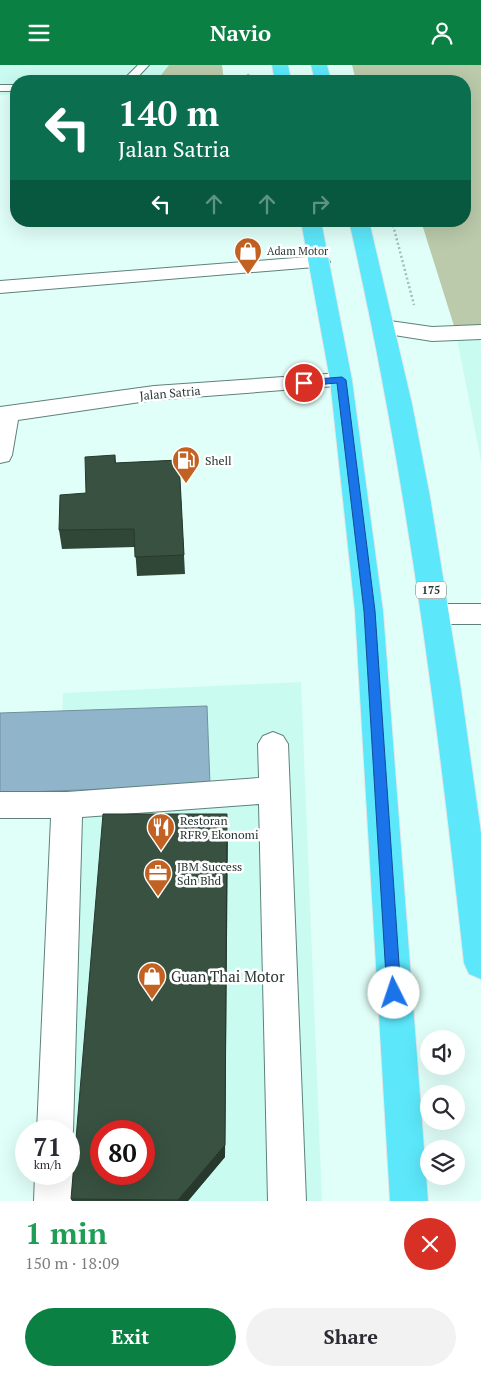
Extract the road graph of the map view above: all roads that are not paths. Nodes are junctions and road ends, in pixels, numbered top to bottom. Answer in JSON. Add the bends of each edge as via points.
{"nodes":[{"id":1,"x":144,"y":65,"type":"edge"},
{"id":2,"x":134,"y":75,"type":"edge"},
{"id":3,"x":312,"y":227,"type":"edge"},
{"id":4,"x":360,"y":227,"type":"edge"},
{"id":5,"x":320,"y":262,"type":"junction"},
{"id":6,"x":0,"y":287,"type":"edge"},
{"id":7,"x":383,"y":327,"type":"junction"},
{"id":8,"x":481,"y":332,"type":"edge"},
{"id":9,"x":342,"y":380,"type":"junction"},
{"id":10,"x":4,"y":415,"type":"edge"},
{"id":11,"x":0,"y":455,"type":"edge"},
{"id":12,"x":435,"y":614,"type":"junction"},
{"id":13,"x":481,"y":614,"type":"edge"},
{"id":14,"x":273,"y":744,"type":"dead end"},
{"id":15,"x":274,"y":789,"type":"junction"},
{"id":16,"x":0,"y":805,"type":"edge"},
{"id":17,"x":68,"y":805,"type":"junction"},
{"id":18,"x":481,"y":963,"type":"edge"},
{"id":19,"x":55,"y":1120,"type":"edge"},
{"id":20,"x":54,"y":1185,"type":"edge"},
{"id":21,"x":53,"y":1201,"type":"edge"},
{"id":22,"x":287,"y":1201,"type":"edge"},
{"id":23,"x":409,"y":1201,"type":"edge"}],
"edges":[{"from":1,"to":2,"type":"lane"},
{"from":3,"to":5,"type":"highway"},
{"from":4,"to":7,"type":"highway","number":"175"},
{"from":5,"to":6,"type":"street"},
{"from":5,"to":9,"type":"highway"},
{"from":7,"to":8,"type":"street","via":[[422,335]]},
{"from":7,"to":12,"type":"highway","number":"175","via":[[391,355]]},
{"from":9,"to":10,"type":"street","name":"Jalan Satria","via":[[154,393]]},
{"from":9,"to":23,"type":"highway","via":[[369,611]]},
{"from":10,"to":11,"type":"street"},
{"from":12,"to":13,"type":"street"},
{"from":12,"to":18,"type":"highway","number":"175"},
{"from":14,"to":15,"type":"street"},
{"from":15,"to":17,"type":"street"},
{"from":15,"to":22,"type":"street"},
{"from":16,"to":17,"type":"street"},
{"from":17,"to":19,"type":"street"},
{"from":20,"to":21,"type":"street"}]}
